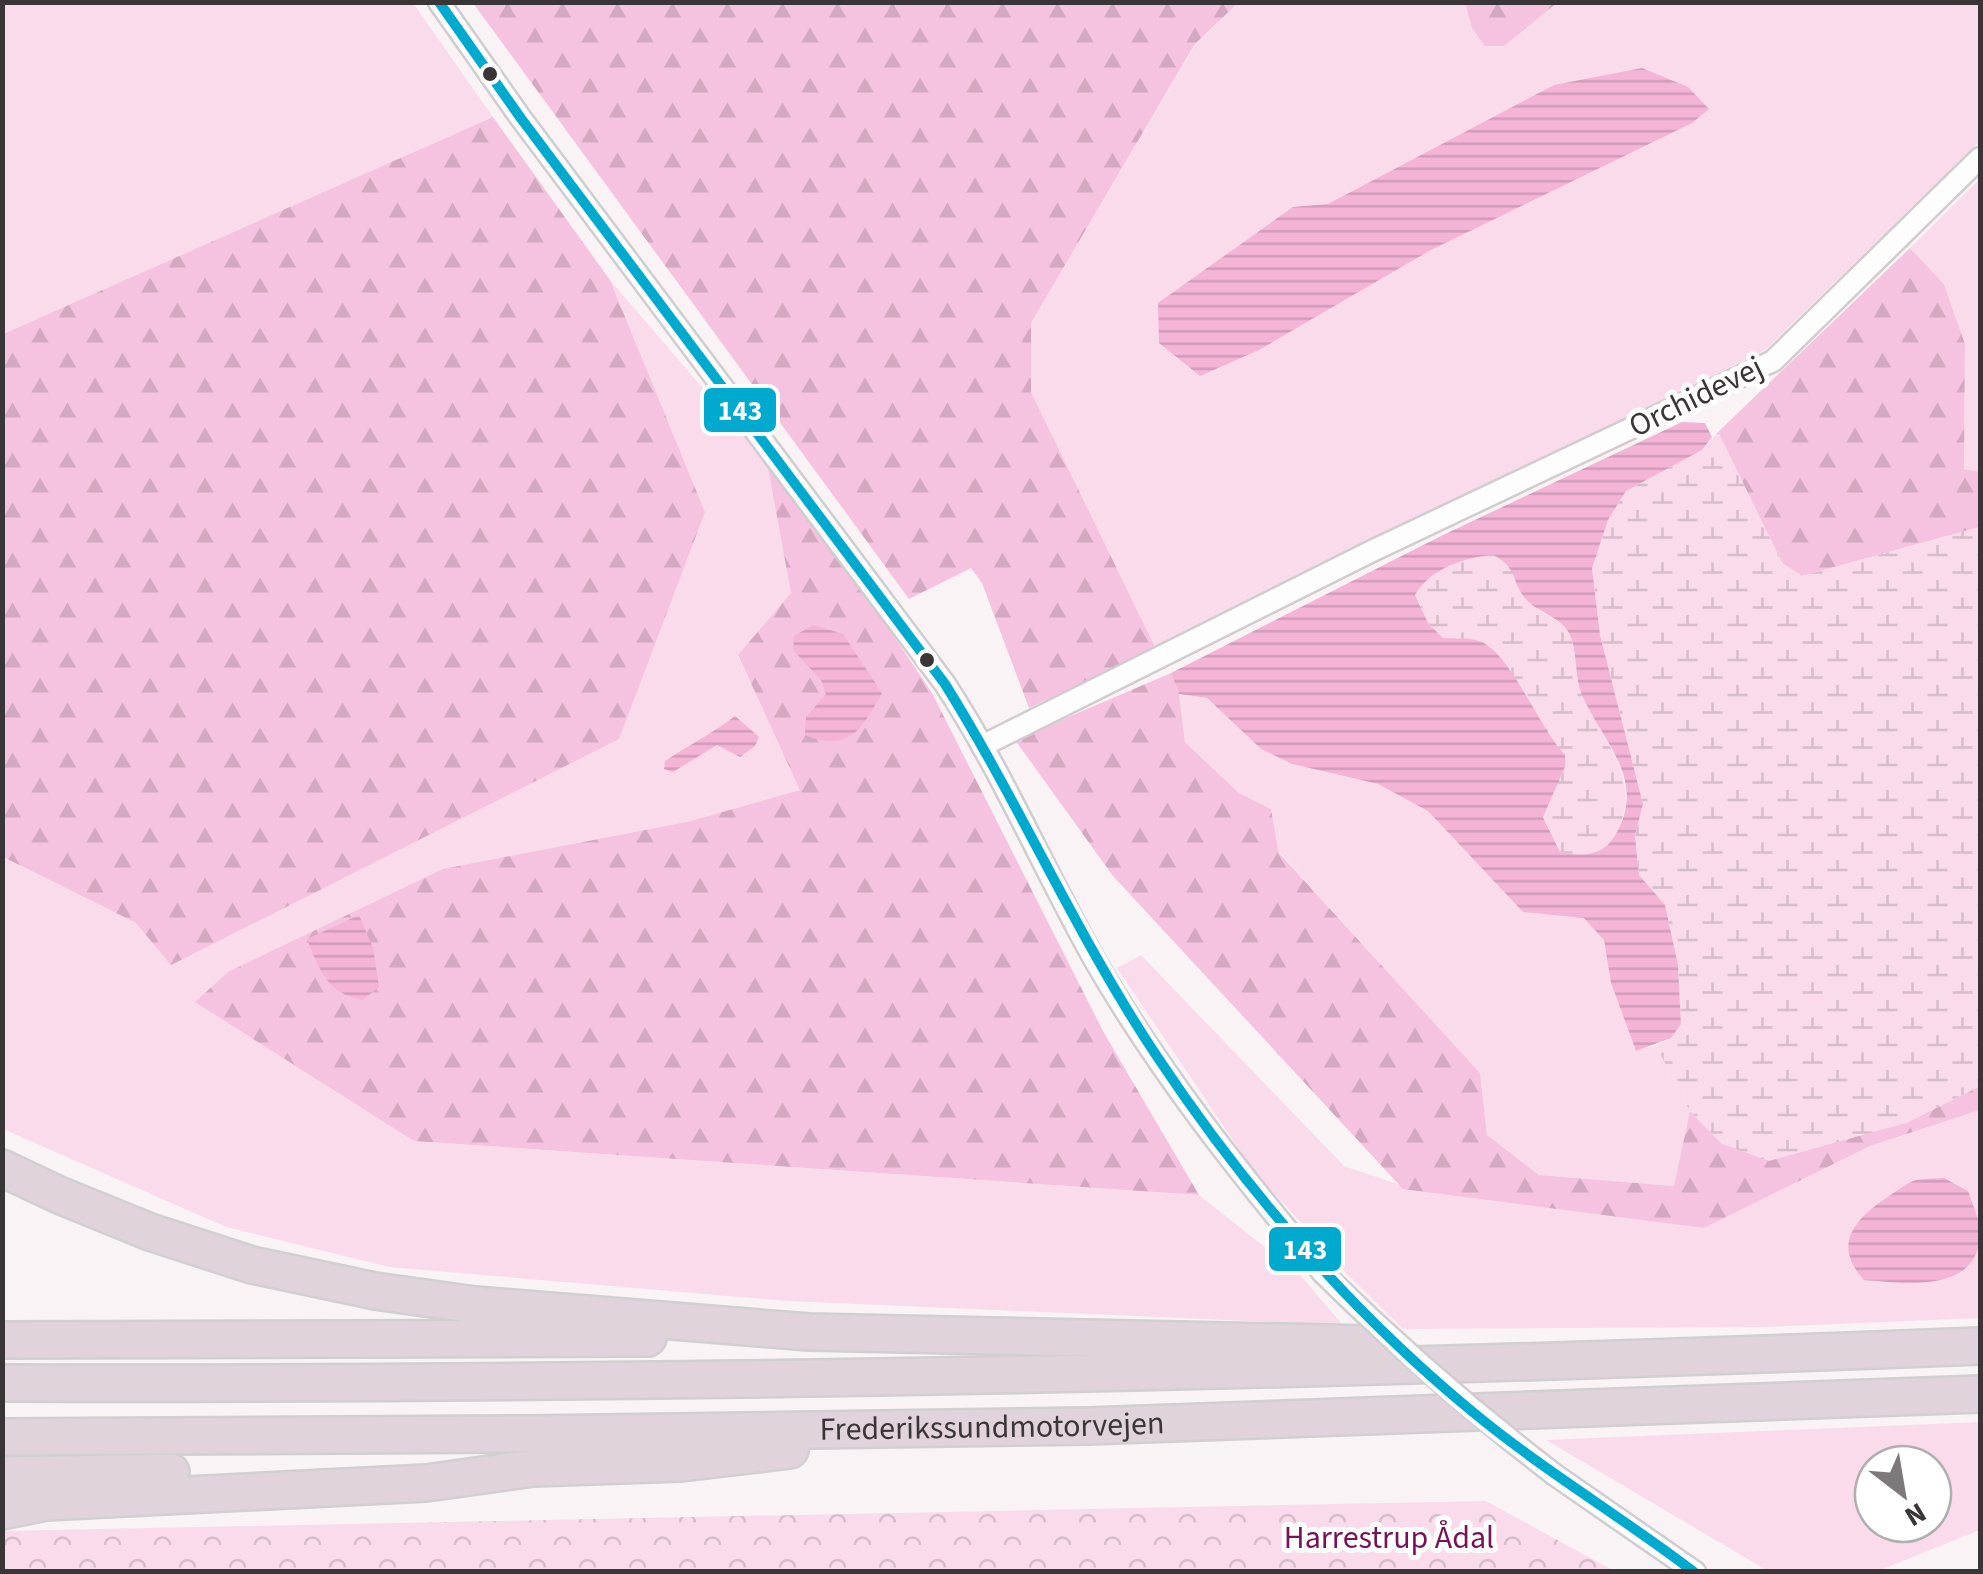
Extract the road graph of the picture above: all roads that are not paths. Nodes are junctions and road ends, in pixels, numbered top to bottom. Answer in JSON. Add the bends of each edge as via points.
{"nodes":[{"id":1,"x":440,"y":2,"type":"edge"},
{"id":2,"x":1980,"y":158,"type":"edge"},
{"id":3,"x":982,"y":746,"type":"junction"},
{"id":4,"x":2,"y":1168,"type":"edge"},
{"id":5,"x":809,"y":1332,"type":"junction"},
{"id":6,"x":2,"y":1340,"type":"edge"},
{"id":7,"x":1980,"y":1346,"type":"edge"},
{"id":8,"x":1560,"y":1362,"type":"junction"},
{"id":9,"x":2,"y":1383,"type":"edge"},
{"id":10,"x":1980,"y":1394,"type":"edge"},
{"id":11,"x":970,"y":1427,"type":"junction"},
{"id":12,"x":2,"y":1437,"type":"edge"},
{"id":13,"x":534,"y":1468,"type":"junction"},
{"id":14,"x":2,"y":1475,"type":"edge"},
{"id":15,"x":2,"y":1511,"type":"edge"},
{"id":16,"x":1696,"y":1572,"type":"edge"}],
"edges":[{"from":1,"to":3,"type":"street","via":[[897,616]]},
{"from":2,"to":3,"type":"street","name":"Orchidevej","via":[[1772,361]]},
{"from":3,"to":16,"type":"street","bridge":true,"via":[[1095,960],[1158,1058],[1237,1170],[1324,1273],[1435,1379],[1555,1475]]},
{"from":4,"to":5,"type":"highway","via":[[150,1232],[252,1265],[376,1291]]},
{"from":5,"to":6,"type":"highway","via":[[723,1338]]},
{"from":5,"to":8,"type":"highway","via":[[1430,1346]]},
{"from":7,"to":8,"type":"highway","name":"Frederikssundmotorvejen"},
{"from":8,"to":9,"type":"highway","name":"Frederikssundmotorvejen","via":[[748,1380]]},
{"from":10,"to":11,"type":"highway","name":"Frederikssundmotorvejen"},
{"from":11,"to":12,"type":"highway","name":"Frederikssundmotorvejen"},
{"from":11,"to":13,"type":"highway","via":[[681,1463]]},
{"from":13,"to":14,"type":"highway"},
{"from":13,"to":15,"type":"highway","via":[[426,1483],[46,1502]]}]}
